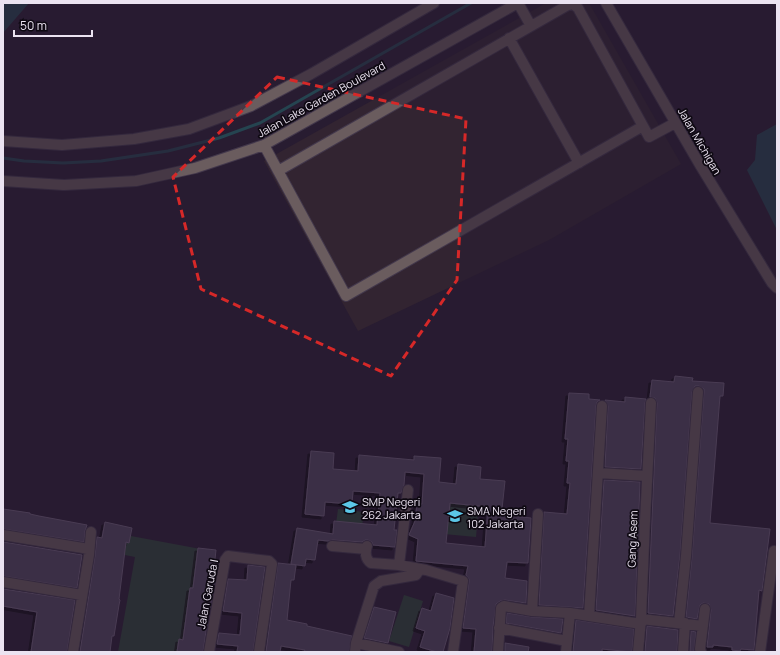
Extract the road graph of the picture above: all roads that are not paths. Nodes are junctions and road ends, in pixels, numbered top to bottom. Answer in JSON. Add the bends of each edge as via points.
{"nodes":[{"id":1,"x":518,"y":3,"type":"edge"},
{"id":2,"x":606,"y":3,"type":"edge"},
{"id":3,"x":429,"y":4,"type":"edge"},
{"id":4,"x":531,"y":26,"type":"junction"},
{"id":5,"x":509,"y":38,"type":"junction"},
{"id":6,"x":675,"y":123,"type":"junction"},
{"id":7,"x":643,"y":126,"type":"junction"},
{"id":8,"x":3,"y":141,"type":"edge"},
{"id":9,"x":264,"y":145,"type":"junction"},
{"id":10,"x":579,"y":163,"type":"junction"},
{"id":11,"x":278,"y":171,"type":"junction"},
{"id":12,"x":3,"y":181,"type":"edge"},
{"id":13,"x":777,"y":288,"type":"edge"},
{"id":14,"x":698,"y":392,"type":"dead end"},
{"id":15,"x":651,"y":403,"type":"dead end"},
{"id":16,"x":602,"y":406,"type":"dead end"},
{"id":17,"x":598,"y":473,"type":"junction"},
{"id":18,"x":647,"y":476,"type":"junction"},
{"id":19,"x":408,"y":490,"type":"dead end"},
{"id":20,"x":538,"y":514,"type":"dead end"},
{"id":21,"x":91,"y":532,"type":"dead end"},
{"id":22,"x":3,"y":534,"type":"edge"},
{"id":23,"x":332,"y":546,"type":"dead end"},
{"id":24,"x":89,"y":549,"type":"junction"},
{"id":25,"x":774,"y":551,"type":"dead end"},
{"id":26,"x":399,"y":565,"type":"junction"},
{"id":27,"x":420,"y":569,"type":"junction"},
{"id":28,"x":3,"y":582,"type":"edge"},
{"id":29,"x":82,"y":595,"type":"junction"},
{"id":30,"x":705,"y":609,"type":"dead end"},
{"id":31,"x":532,"y":611,"type":"junction"},
{"id":32,"x":570,"y":613,"type":"junction"},
{"id":33,"x":588,"y":616,"type":"junction"},
{"id":34,"x":641,"y":621,"type":"junction"},
{"id":35,"x":682,"y":623,"type":"junction"},
{"id":36,"x":703,"y":626,"type":"junction"},
{"id":37,"x":499,"y":628,"type":"junction"},
{"id":38,"x":567,"y":641,"type":"junction"},
{"id":39,"x":356,"y":647,"type":"edge"},
{"id":40,"x":73,"y":652,"type":"edge"},
{"id":41,"x":209,"y":652,"type":"edge"},
{"id":42,"x":259,"y":652,"type":"edge"},
{"id":43,"x":399,"y":652,"type":"edge"},
{"id":44,"x":453,"y":652,"type":"edge"},
{"id":45,"x":498,"y":652,"type":"edge"},
{"id":46,"x":566,"y":652,"type":"edge"},
{"id":47,"x":638,"y":652,"type":"edge"},
{"id":48,"x":683,"y":652,"type":"edge"},
{"id":49,"x":701,"y":652,"type":"edge"},
{"id":50,"x":760,"y":652,"type":"edge"}],
"edges":[{"from":1,"to":4,"type":"street"},
{"from":1,"to":9,"type":"street","name":"Jalan Lake Garden Boulevard"},
{"from":2,"to":6,"type":"street","name":"Jalan Michigan"},
{"from":3,"to":8,"type":"street","via":[[311,74],[250,106],[189,129],[134,139],[62,145]]},
{"from":4,"to":5,"type":"street"},
{"from":4,"to":7,"type":"street","via":[[568,4],[578,8]]},
{"from":5,"to":10,"type":"street"},
{"from":5,"to":11,"type":"street"},
{"from":6,"to":7,"type":"street","via":[[649,137]]},
{"from":6,"to":13,"type":"street","name":"Jalan Michigan"},
{"from":7,"to":10,"type":"street"},
{"from":9,"to":11,"type":"street"},
{"from":9,"to":12,"type":"street","name":"Jalan Lake Garden Boulevard","via":[[195,168],[136,181],[64,185]]},
{"from":10,"to":11,"type":"street","via":[[346,296]]},
{"from":14,"to":35,"type":"street"},
{"from":15,"to":18,"type":"street","name":"Gang Asem"},
{"from":16,"to":17,"type":"street"},
{"from":17,"to":18,"type":"street"},
{"from":17,"to":33,"type":"street"},
{"from":18,"to":34,"type":"street","name":"Gang Asem"},
{"from":19,"to":26,"type":"street"},
{"from":20,"to":31,"type":"street"},
{"from":21,"to":24,"type":"street"},
{"from":22,"to":24,"type":"street"},
{"from":23,"to":26,"type":"street","via":[[367,547],[368,561],[375,564]]},
{"from":24,"to":29,"type":"street"},
{"from":25,"to":50,"type":"street"},
{"from":26,"to":27,"type":"street"},
{"from":27,"to":39,"type":"street","via":[[416,575],[375,584]]},
{"from":27,"to":44,"type":"street","via":[[463,581]]},
{"from":28,"to":29,"type":"street"},
{"from":29,"to":40,"type":"street"},
{"from":30,"to":36,"type":"street"},
{"from":31,"to":32,"type":"street"},
{"from":31,"to":37,"type":"street","via":[[504,606],[501,608]]},
{"from":32,"to":33,"type":"street"},
{"from":32,"to":38,"type":"street"},
{"from":33,"to":34,"type":"street"},
{"from":34,"to":35,"type":"street"},
{"from":34,"to":47,"type":"street","name":"Gang Asem"},
{"from":35,"to":36,"type":"street"},
{"from":35,"to":48,"type":"street"},
{"from":36,"to":49,"type":"street"},
{"from":37,"to":38,"type":"street"},
{"from":37,"to":45,"type":"street"},
{"from":38,"to":46,"type":"street"},
{"from":39,"to":43,"type":"street"},
{"from":41,"to":42,"type":"street","name":"Jalan Garuda I","via":[[225,560],[228,556],[269,561],[272,564]]}]}
